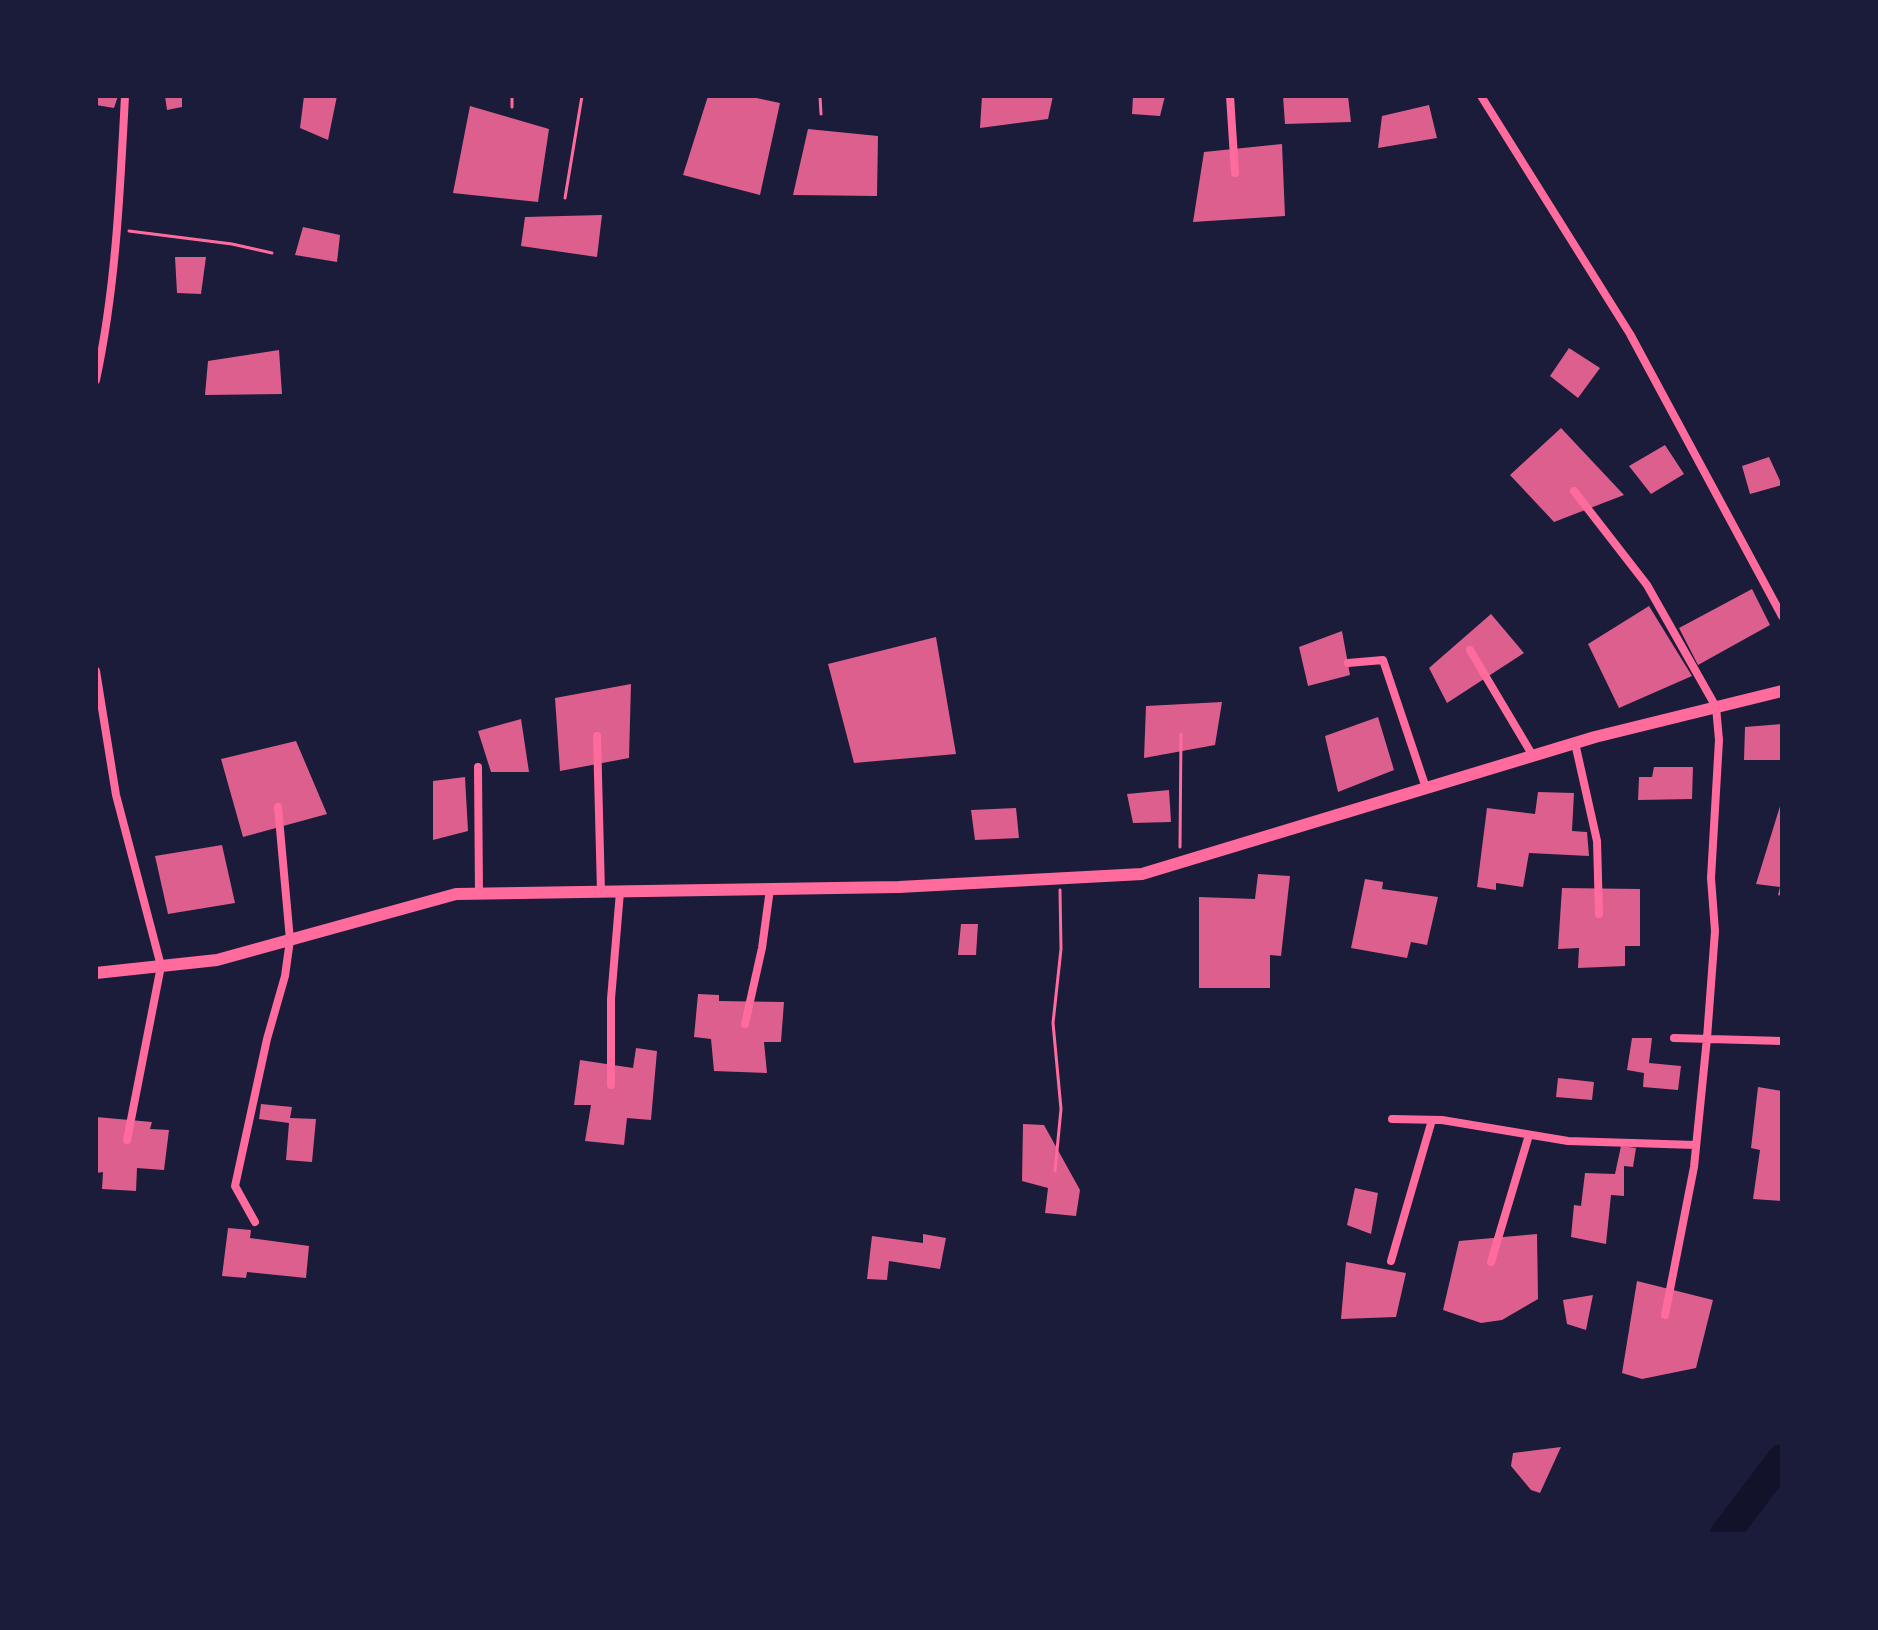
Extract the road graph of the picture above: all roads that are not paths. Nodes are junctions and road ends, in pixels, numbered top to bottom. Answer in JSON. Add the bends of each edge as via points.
{"nodes":[{"id":1,"x":125,"y":96,"type":"edge"},
{"id":2,"x":1230,"y":96,"type":"edge"},
{"id":3,"x":1481,"y":96,"type":"edge"},
{"id":4,"x":1235,"y":173,"type":"dead end"},
{"id":5,"x":96,"y":380,"type":"edge"},
{"id":6,"x":1574,"y":491,"type":"dead end"},
{"id":7,"x":1782,"y":616,"type":"edge"},
{"id":8,"x":1470,"y":650,"type":"dead end"},
{"id":9,"x":1348,"y":663,"type":"dead end"},
{"id":10,"x":96,"y":671,"type":"edge"},
{"id":11,"x":1782,"y":691,"type":"edge"},
{"id":12,"x":1716,"y":707,"type":"junction"},
{"id":13,"x":597,"y":736,"type":"dead end"},
{"id":14,"x":1575,"y":743,"type":"junction"},
{"id":15,"x":1533,"y":756,"type":"junction"},
{"id":16,"x":478,"y":767,"type":"dead end"},
{"id":17,"x":1426,"y":788,"type":"junction"},
{"id":18,"x":278,"y":807,"type":"dead end"},
{"id":19,"x":770,"y":889,"type":"junction"},
{"id":20,"x":601,"y":892,"type":"junction"},
{"id":21,"x":620,"y":892,"type":"junction"},
{"id":22,"x":479,"y":894,"type":"junction"},
{"id":23,"x":1599,"y":914,"type":"dead end"},
{"id":24,"x":290,"y":940,"type":"junction"},
{"id":25,"x":161,"y":966,"type":"junction"},
{"id":26,"x":96,"y":973,"type":"edge"},
{"id":27,"x":745,"y":1024,"type":"dead end"},
{"id":28,"x":1674,"y":1038,"type":"dead end"},
{"id":29,"x":1707,"y":1038,"type":"junction"},
{"id":30,"x":1782,"y":1041,"type":"edge"},
{"id":31,"x":611,"y":1085,"type":"dead end"},
{"id":32,"x":1392,"y":1119,"type":"dead end"},
{"id":33,"x":1432,"y":1120,"type":"junction"},
{"id":34,"x":1529,"y":1135,"type":"junction"},
{"id":35,"x":127,"y":1140,"type":"dead end"},
{"id":36,"x":1696,"y":1145,"type":"junction"},
{"id":37,"x":255,"y":1222,"type":"dead end"},
{"id":38,"x":1391,"y":1261,"type":"dead end"},
{"id":39,"x":1491,"y":1262,"type":"dead end"},
{"id":40,"x":1665,"y":1315,"type":"dead end"}],
"edges":[{"from":1,"to":5,"type":"street","via":[[117,230]]},
{"from":2,"to":4,"type":"street"},
{"from":3,"to":7,"type":"street","via":[[1630,334]]},
{"from":6,"to":12,"type":"street","via":[[1647,585]]},
{"from":8,"to":15,"type":"street"},
{"from":9,"to":17,"type":"street","via":[[1383,660]]},
{"from":10,"to":25,"type":"street","via":[[116,795]]},
{"from":11,"to":12,"type":"street"},
{"from":12,"to":14,"type":"street"},
{"from":12,"to":29,"type":"street","via":[[1711,878],[1715,931]]},
{"from":13,"to":20,"type":"street"},
{"from":14,"to":15,"type":"street"},
{"from":14,"to":23,"type":"street","via":[[1597,841]]},
{"from":15,"to":17,"type":"street"},
{"from":16,"to":22,"type":"street"},
{"from":17,"to":19,"type":"street","via":[[1142,874]]},
{"from":18,"to":24,"type":"street"},
{"from":19,"to":21,"type":"street"},
{"from":19,"to":27,"type":"street"},
{"from":20,"to":21,"type":"street"},
{"from":20,"to":22,"type":"street"},
{"from":21,"to":31,"type":"street","via":[[611,999]]},
{"from":22,"to":24,"type":"street","via":[[456,894]]},
{"from":24,"to":25,"type":"street","via":[[217,960]]},
{"from":24,"to":37,"type":"street","via":[[235,1186]]},
{"from":25,"to":26,"type":"street"},
{"from":25,"to":35,"type":"street"},
{"from":28,"to":29,"type":"street"},
{"from":29,"to":30,"type":"street"},
{"from":29,"to":36,"type":"street"},
{"from":32,"to":33,"type":"street"},
{"from":33,"to":34,"type":"street"},
{"from":33,"to":38,"type":"street"},
{"from":34,"to":36,"type":"street"},
{"from":34,"to":39,"type":"street"},
{"from":36,"to":40,"type":"street"}]}
